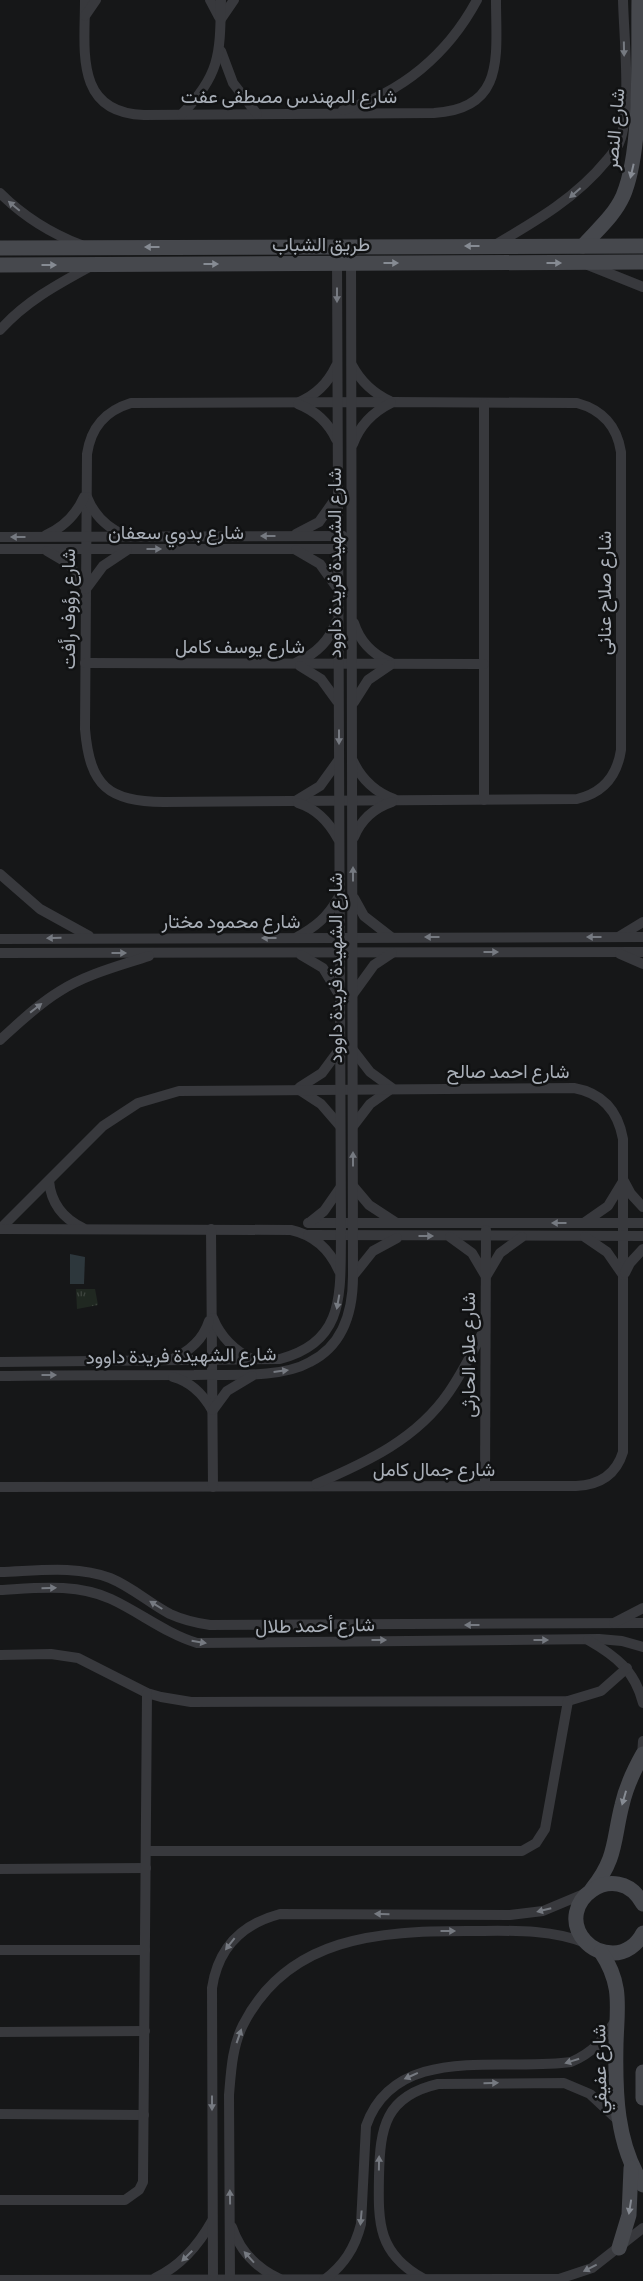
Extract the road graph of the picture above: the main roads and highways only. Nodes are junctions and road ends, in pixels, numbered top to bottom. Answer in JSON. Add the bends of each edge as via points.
{"nodes":[{"id":1,"x":638,"y":0,"type":"edge"},
{"id":2,"x":625,"y":100,"type":"road end"},
{"id":3,"x":640,"y":113,"type":"edge"},
{"id":4,"x":583,"y":246,"type":"junction"},
{"id":5,"x":643,"y":246,"type":"edge"},
{"id":6,"x":0,"y":248,"type":"edge"},
{"id":7,"x":643,"y":262,"type":"edge"},
{"id":8,"x":0,"y":265,"type":"edge"},
{"id":9,"x":643,"y":1750,"type":"edge"},
{"id":10,"x":590,"y":1891,"type":"junction"},
{"id":11,"x":643,"y":1904,"type":"edge"},
{"id":12,"x":643,"y":1933,"type":"edge"},
{"id":13,"x":601,"y":1952,"type":"junction"},
{"id":14,"x":643,"y":2072,"type":"edge"},
{"id":15,"x":643,"y":2098,"type":"edge"},
{"id":16,"x":631,"y":2164,"type":"junction"},
{"id":17,"x":643,"y":2185,"type":"edge"},
{"id":18,"x":619,"y":2248,"type":"road end"}],
"edges":[{"from":1,"to":3,"type":"main road","name":"شارع النصر"},
{"from":2,"to":3,"type":"main road"},
{"from":3,"to":4,"type":"main road","name":"شارع النصر","one_way":true,"via":[[633,165],[626,189],[614,212]]},
{"from":4,"to":5,"type":"main road","name":"طريق الشباب"},
{"from":4,"to":6,"type":"main road","name":"طريق الشباب","one_way":true},
{"from":8,"to":7,"type":"main road","name":"طريق الشباب","one_way":true},
{"from":9,"to":10,"type":"main road","one_way":true,"via":[[626,1789],[613,1854]]},
{"from":10,"to":11,"type":"main road","via":[[606,1884],[621,1885],[635,1892]]},
{"from":10,"to":13,"type":"main road","via":[[577,1913],[578,1930],[588,1944]]},
{"from":12,"to":13,"type":"main road","via":[[624,1951]]},
{"from":13,"to":16,"type":"main road","name":"شارع عفيفي","via":[[616,1982],[620,2122]]},
{"from":14,"to":15,"type":"main road"},
{"from":16,"to":17,"type":"main road","name":"شارع عفيفي"},
{"from":16,"to":18,"type":"main road","one_way":true,"via":[[632,2198]]}]}
